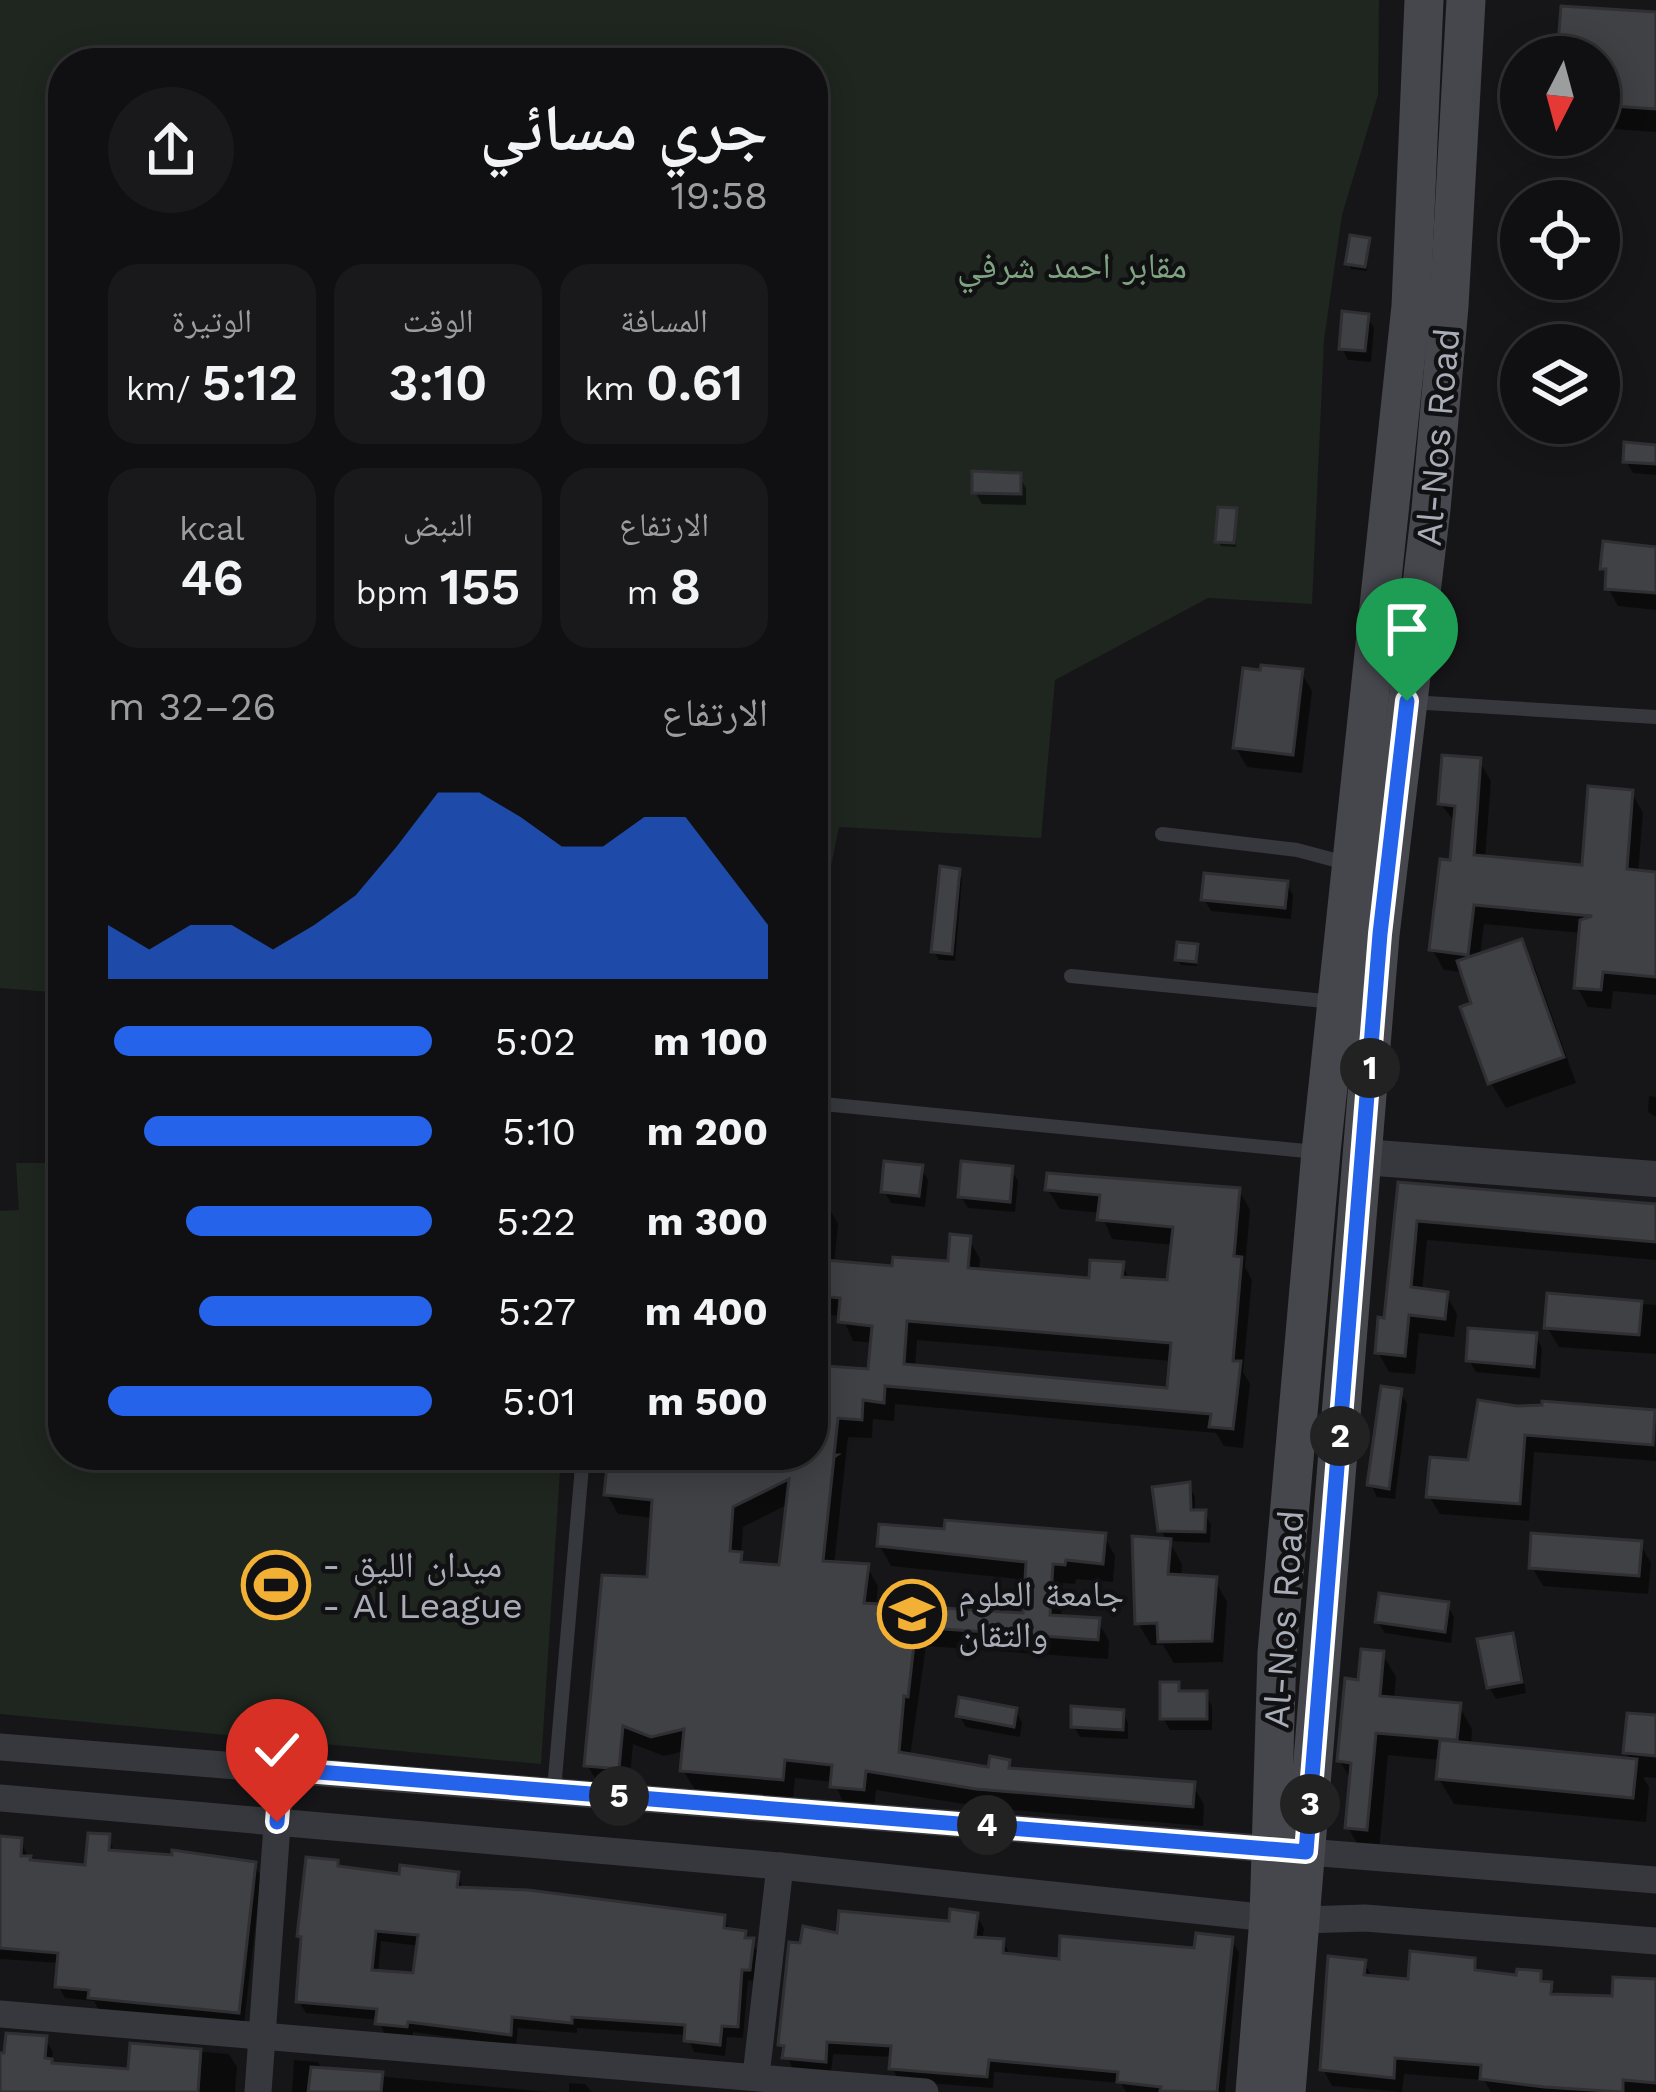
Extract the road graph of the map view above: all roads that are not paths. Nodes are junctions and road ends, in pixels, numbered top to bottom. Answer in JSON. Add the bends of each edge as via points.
{"nodes":[{"id":1,"x":1424,"y":0,"type":"edge"},
{"id":2,"x":1466,"y":0,"type":"edge"},
{"id":3,"x":1407,"y":701,"type":"junction"},
{"id":4,"x":1656,"y":717,"type":"edge"},
{"id":5,"x":1162,"y":834,"type":"dead end"},
{"id":6,"x":1350,"y":864,"type":"junction"},
{"id":7,"x":1071,"y":976,"type":"dead end"},
{"id":8,"x":1336,"y":1003,"type":"junction"},
{"id":9,"x":828,"y":1104,"type":"edge"},
{"id":10,"x":1321,"y":1152,"type":"junction"},
{"id":11,"x":1363,"y":1156,"type":"junction"},
{"id":12,"x":1656,"y":1179,"type":"edge"},
{"id":13,"x":582,"y":1470,"type":"edge"},
{"id":14,"x":0,"y":1747,"type":"edge"},
{"id":15,"x":281,"y":1769,"type":"junction"},
{"id":16,"x":554,"y":1790,"type":"junction"},
{"id":17,"x":0,"y":1798,"type":"edge"},
{"id":18,"x":277,"y":1822,"type":"junction"},
{"id":19,"x":1289,"y":1850,"type":"junction"},
{"id":20,"x":780,"y":1866,"type":"junction"},
{"id":21,"x":1656,"y":1880,"type":"edge"},
{"id":22,"x":1286,"y":1919,"type":"junction"},
{"id":23,"x":1656,"y":1941,"type":"edge"},
{"id":24,"x":0,"y":2014,"type":"edge"},
{"id":25,"x":262,"y":2036,"type":"junction"},
{"id":26,"x":756,"y":2076,"type":"junction"},
{"id":27,"x":658,"y":2079,"type":"edge"},
{"id":28,"x":838,"y":2088,"type":"edge"},
{"id":29,"x":257,"y":2092,"type":"edge"},
{"id":30,"x":925,"y":2092,"type":"edge"},
{"id":31,"x":1283,"y":2092,"type":"edge"}],
"edges":[{"from":1,"to":6,"type":"main road","name":"Al-Nos Road","via":[[1411,306]]},
{"from":2,"to":3,"type":"main road","name":"Al-Nos Road","via":[[1449,306]]},
{"from":3,"to":4,"type":"lane"},
{"from":3,"to":11,"type":"main road","name":"Al-Nos Road"},
{"from":5,"to":6,"type":"lane"},
{"from":6,"to":8,"type":"main road","name":"Al-Nos Road"},
{"from":7,"to":8,"type":"lane"},
{"from":8,"to":10,"type":"main road","name":"Al-Nos Road"},
{"from":9,"to":10,"type":"lane"},
{"from":10,"to":19,"type":"main road","name":"Al-Nos Road","via":[[1277,1653]]},
{"from":11,"to":12,"type":"street"},
{"from":11,"to":19,"type":"main road","name":"Al-Nos Road"},
{"from":13,"to":16,"type":"lane"},
{"from":14,"to":15,"type":"street"},
{"from":15,"to":16,"type":"street"},
{"from":15,"to":18,"type":"street"},
{"from":16,"to":19,"type":"street"},
{"from":17,"to":18,"type":"street"},
{"from":18,"to":20,"type":"street"},
{"from":18,"to":25,"type":"street"},
{"from":19,"to":21,"type":"street"},
{"from":19,"to":22,"type":"main road","name":"Al-Nos Road"},
{"from":20,"to":22,"type":"street"},
{"from":20,"to":26,"type":"street"},
{"from":22,"to":23,"type":"street"},
{"from":22,"to":31,"type":"main road","name":"Al-Nos Road"},
{"from":24,"to":25,"type":"street"},
{"from":25,"to":27,"type":"street"},
{"from":25,"to":29,"type":"street"},
{"from":26,"to":27,"type":"street"},
{"from":26,"to":28,"type":"street"},
{"from":28,"to":30,"type":"street"}]}
